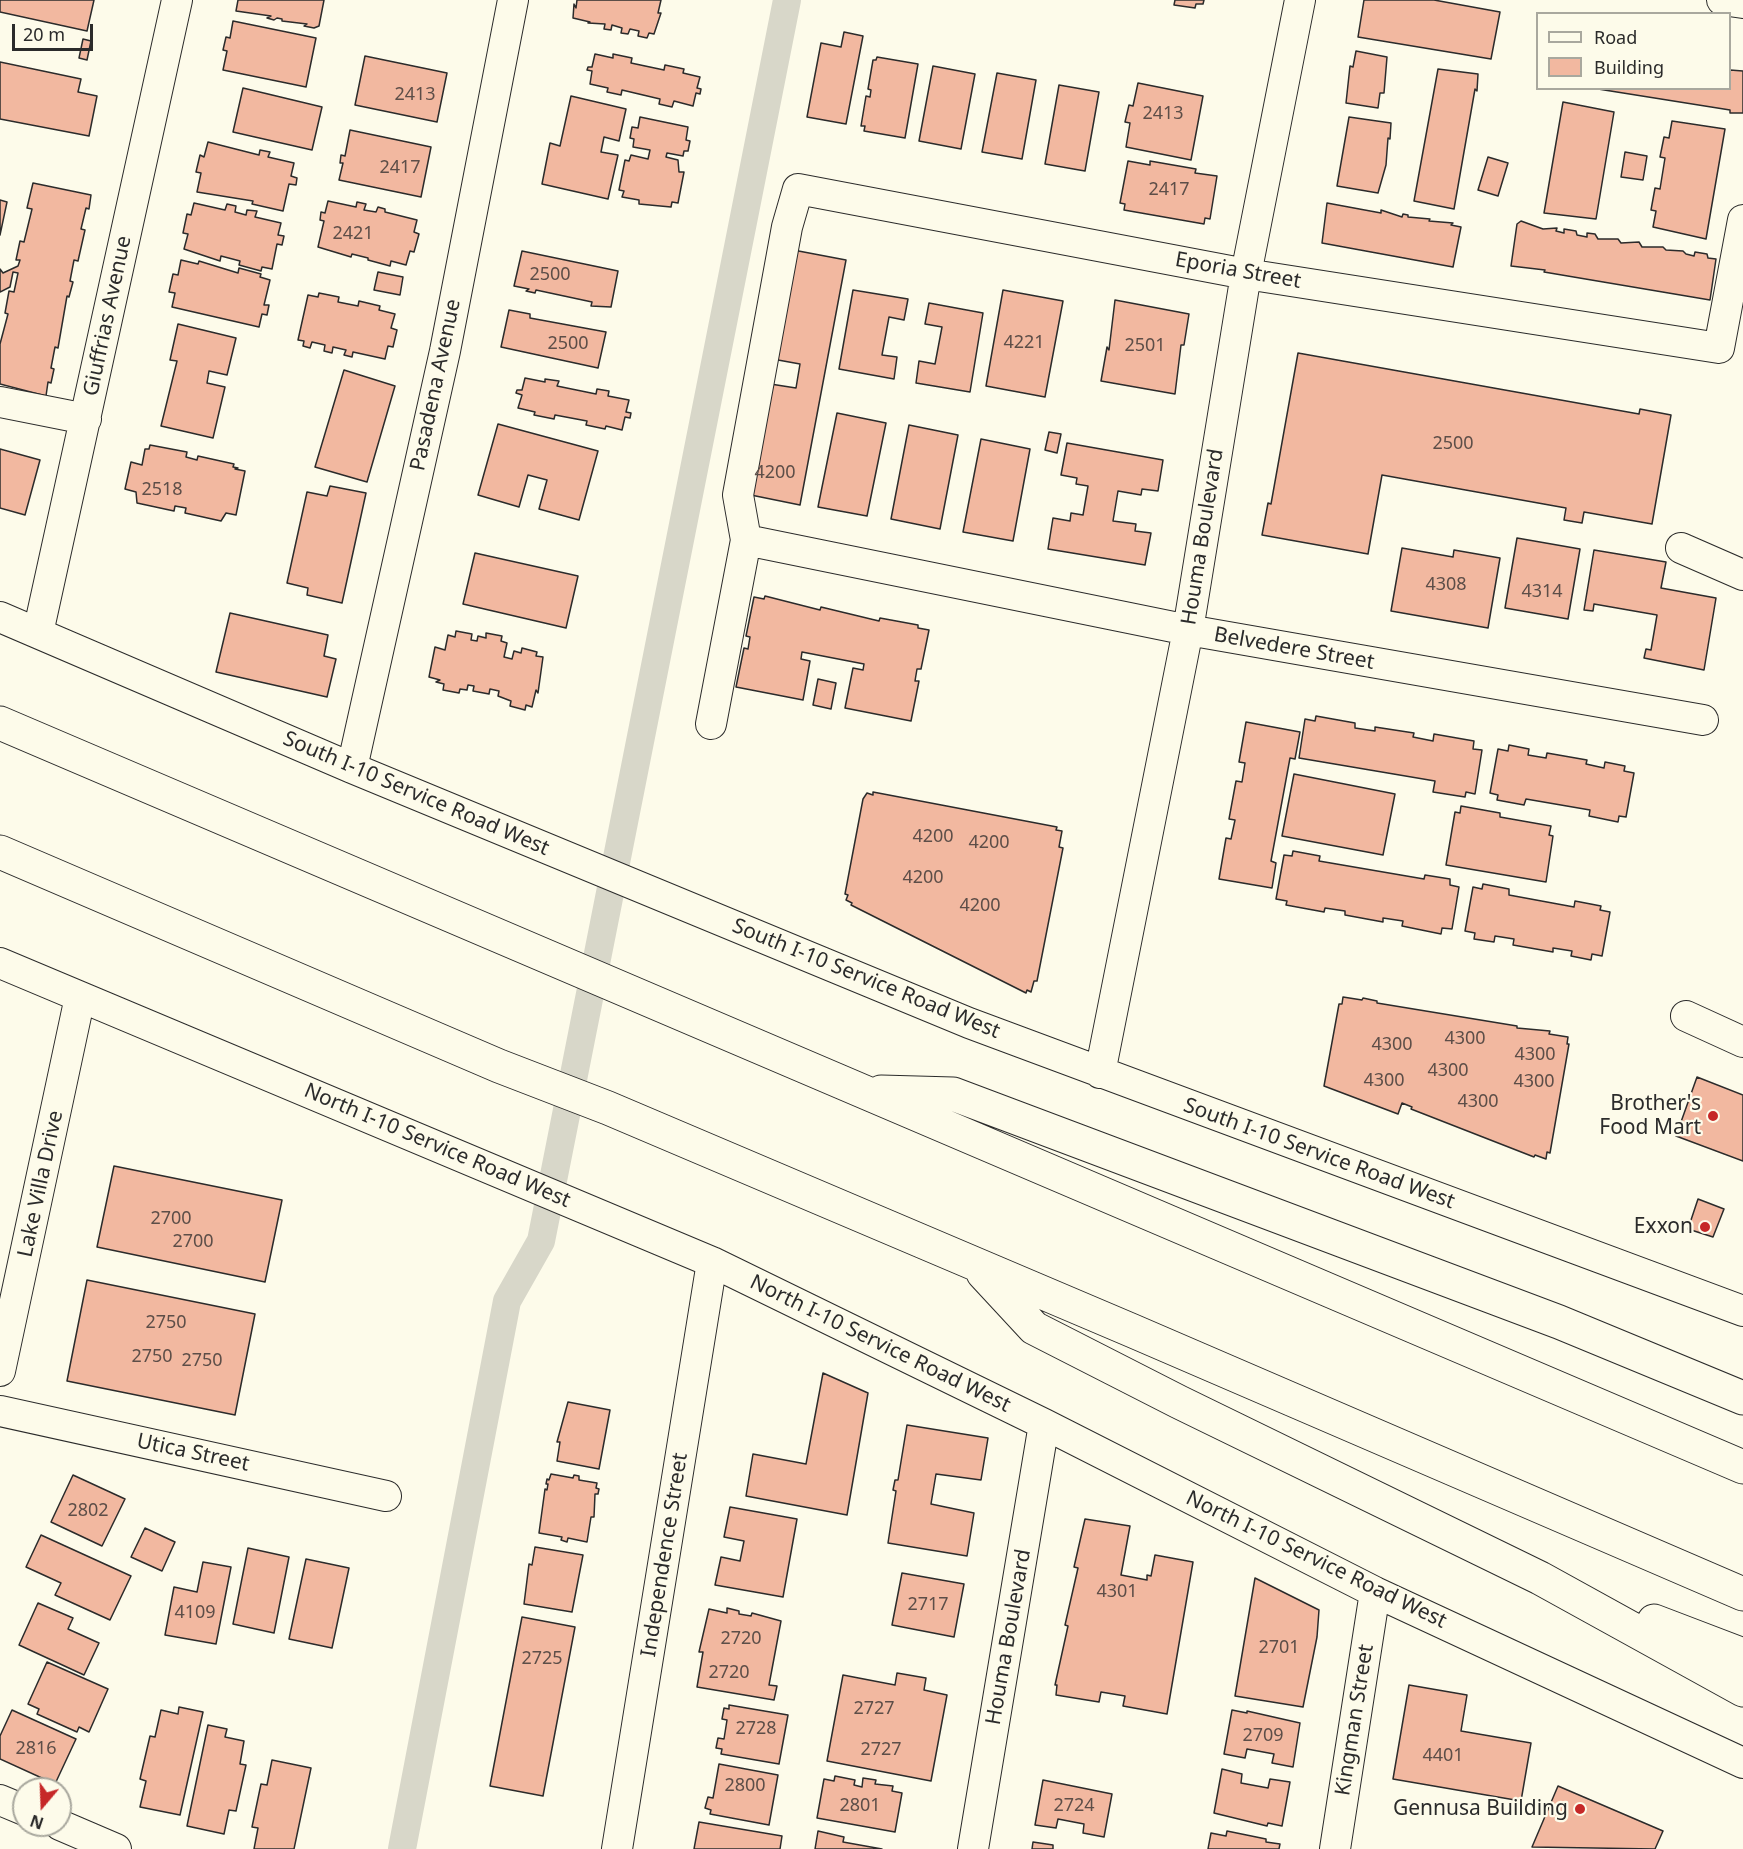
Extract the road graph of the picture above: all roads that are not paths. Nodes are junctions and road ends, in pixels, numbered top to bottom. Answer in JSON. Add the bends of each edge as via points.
{"nodes":[{"id":1,"x":177,"y":0,"type":"edge"},
{"id":2,"x":513,"y":0,"type":"edge"},
{"id":3,"x":1300,"y":0,"type":"edge"},
{"id":4,"x":1722,"y":0,"type":"edge"},
{"id":5,"x":1743,"y":3,"type":"edge"},
{"id":6,"x":1743,"y":219,"type":"edge"},
{"id":7,"x":1246,"y":274,"type":"junction"},
{"id":8,"x":0,"y":402,"type":"edge"},
{"id":9,"x":86,"y":419,"type":"junction"},
{"id":10,"x":746,"y":540,"type":"junction"},
{"id":11,"x":1681,"y":548,"type":"dead end"},
{"id":12,"x":1743,"y":575,"type":"edge"},
{"id":13,"x":0,"y":617,"type":"edge"},
{"id":14,"x":1188,"y":630,"type":"junction"},
{"id":15,"x":38,"y":633,"type":"junction"},
{"id":16,"x":1703,"y":720,"type":"dead end"},
{"id":17,"x":0,"y":723,"type":"edge"},
{"id":18,"x":711,"y":724,"type":"dead end"},
{"id":19,"x":352,"y":768,"type":"junction"},
{"id":20,"x":0,"y":852,"type":"edge"},
{"id":21,"x":0,"y":963,"type":"edge"},
{"id":22,"x":80,"y":997,"type":"junction"},
{"id":23,"x":1686,"y":1016,"type":"dead end"},
{"id":24,"x":1743,"y":1042,"type":"edge"},
{"id":25,"x":1100,"y":1073,"type":"junction"},
{"id":26,"x":863,"y":1092,"type":"junction"},
{"id":27,"x":712,"y":1262,"type":"junction"},
{"id":28,"x":974,"y":1264,"type":"junction"},
{"id":29,"x":1743,"y":1311,"type":"edge"},
{"id":30,"x":0,"y":1371,"type":"edge"},
{"id":31,"x":1743,"y":1398,"type":"edge"},
{"id":32,"x":0,"y":1411,"type":"edge"},
{"id":33,"x":1044,"y":1424,"type":"junction"},
{"id":34,"x":1743,"y":1467,"type":"edge"},
{"id":35,"x":386,"y":1496,"type":"dead end"},
{"id":36,"x":1540,"y":1578,"type":"junction"},
{"id":37,"x":1376,"y":1592,"type":"junction"},
{"id":38,"x":1743,"y":1594,"type":"edge"},
{"id":39,"x":1743,"y":1655,"type":"edge"},
{"id":40,"x":1743,"y":1690,"type":"edge"},
{"id":41,"x":1743,"y":1763,"type":"edge"},
{"id":42,"x":72,"y":1830,"type":"edge"},
{"id":43,"x":116,"y":1849,"type":"edge"},
{"id":44,"x":617,"y":1849,"type":"edge"},
{"id":45,"x":973,"y":1849,"type":"edge"},
{"id":46,"x":1335,"y":1849,"type":"edge"}],
"edges":[{"from":1,"to":9,"type":"street","name":"Giuffrias Avenue"},
{"from":2,"to":19,"type":"street","name":"Pasadena Avenue","via":[[445,351]]},
{"from":3,"to":7,"type":"street","name":"Houma Boulevard"},
{"from":4,"to":5,"type":"street"},
{"from":6,"to":7,"type":"street","name":"Eporia Street","via":[[1719,348]]},
{"from":7,"to":10,"type":"street","name":"Eporia Street","via":[[798,189],[787,227],[738,495]]},
{"from":7,"to":14,"type":"street","name":"Houma Boulevard"},
{"from":8,"to":9,"type":"street"},
{"from":9,"to":15,"type":"street","name":"Giuffrias Avenue"},
{"from":10,"to":14,"type":"street","name":"Belvedere Street"},
{"from":10,"to":18,"type":"street"},
{"from":11,"to":12,"type":"street"},
{"from":13,"to":15,"type":"street","name":"South I-10 Service Road West"},
{"from":14,"to":16,"type":"street","name":"Belvedere Street"},
{"from":14,"to":25,"type":"street","name":"Houma Boulevard"},
{"from":15,"to":19,"type":"street","name":"South I-10 Service Road West"},
{"from":17,"to":26,"type":"highway"},
{"from":19,"to":25,"type":"street","name":"South I-10 Service Road West","via":[[969,1023]]},
{"from":20,"to":28,"type":"highway"},
{"from":21,"to":22,"type":"street","name":"North I-10 Service Road West"},
{"from":22,"to":27,"type":"street","name":"North I-10 Service Road West"},
{"from":22,"to":30,"type":"street","name":"Lake Villa Drive"},
{"from":23,"to":24,"type":"street"},
{"from":25,"to":29,"type":"street","name":"South I-10 Service Road West"},
{"from":26,"to":31,"type":"highway","via":[[953,1094],[1548,1318]]},
{"from":26,"to":34,"type":"highway"},
{"from":27,"to":33,"type":"street","name":"North I-10 Service Road West"},
{"from":27,"to":44,"type":"street","name":"Independence Street"},
{"from":28,"to":36,"type":"highway","via":[[1034,1328]]},
{"from":28,"to":38,"type":"highway"},
{"from":32,"to":35,"type":"street","name":"Utica Street"},
{"from":33,"to":37,"type":"street","name":"North I-10 Service Road West"},
{"from":33,"to":45,"type":"street","name":"Houma Boulevard"},
{"from":36,"to":39,"type":"highway"},
{"from":36,"to":40,"type":"highway"},
{"from":37,"to":41,"type":"street","name":"North I-10 Service Road West"},
{"from":37,"to":46,"type":"street","name":"Kingman Street"},
{"from":42,"to":43,"type":"street"}]}
